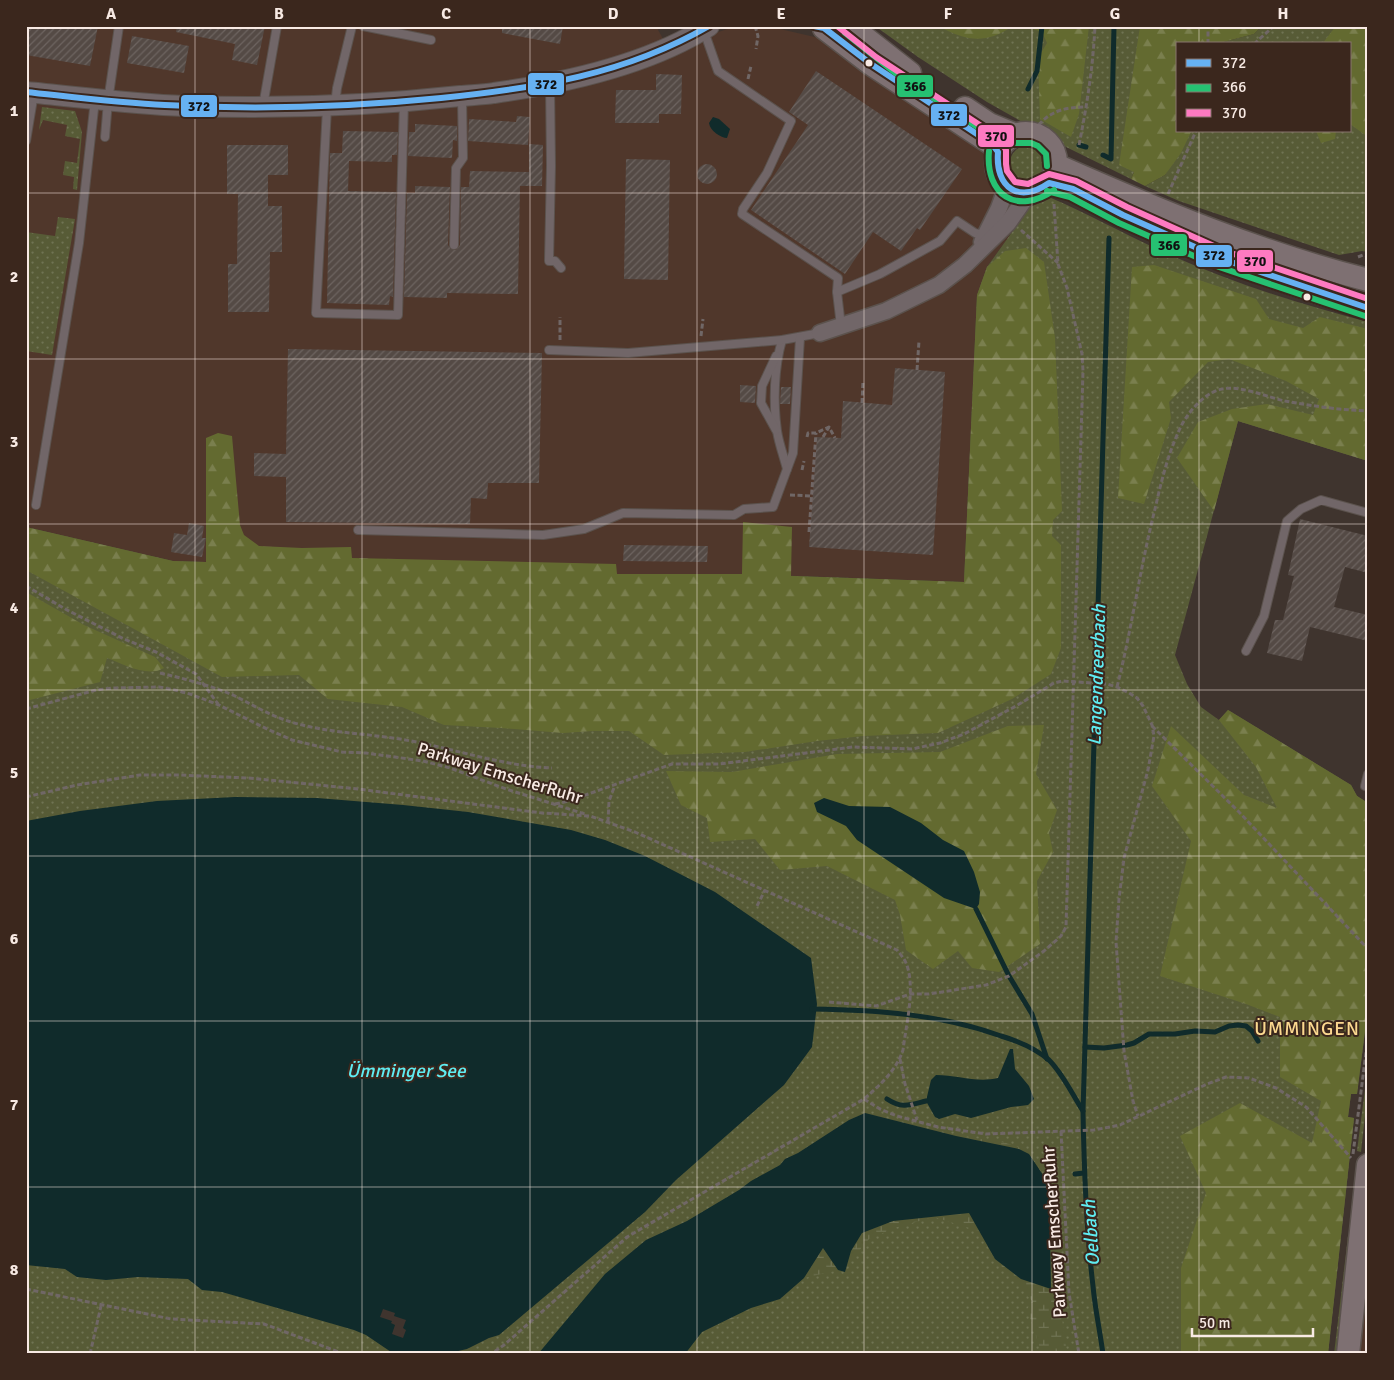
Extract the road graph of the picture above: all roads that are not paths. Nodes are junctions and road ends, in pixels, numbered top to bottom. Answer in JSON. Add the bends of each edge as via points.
{"nodes":[{"id":1,"x":119,"y":26,"type":"edge"},
{"id":2,"x":277,"y":26,"type":"edge"},
{"id":3,"x":352,"y":26,"type":"edge"},
{"id":4,"x":363,"y":26,"type":"edge"},
{"id":5,"x":682,"y":26,"type":"edge"},
{"id":6,"x":850,"y":26,"type":"edge"},
{"id":7,"x":705,"y":27,"type":"edge"},
{"id":8,"x":819,"y":27,"type":"edge"},
{"id":9,"x":431,"y":40,"type":"dead end"},
{"id":10,"x":642,"y":58,"type":"junction"},
{"id":11,"x":550,"y":83,"type":"junction"},
{"id":12,"x":30,"y":93,"type":"edge"},
{"id":13,"x":462,"y":96,"type":"junction"},
{"id":14,"x":101,"y":100,"type":"junction"},
{"id":15,"x":404,"y":102,"type":"junction"},
{"id":16,"x":331,"y":106,"type":"junction"},
{"id":17,"x":263,"y":107,"type":"junction"},
{"id":18,"x":1024,"y":134,"type":"junction"},
{"id":19,"x":105,"y":137,"type":"dead end"},
{"id":20,"x":26,"y":141,"type":"edge"},
{"id":21,"x":998,"y":152,"type":"junction"},
{"id":22,"x":1053,"y":174,"type":"junction"},
{"id":23,"x":1007,"y":186,"type":"junction"},
{"id":24,"x":1029,"y":193,"type":"junction"},
{"id":25,"x":989,"y":236,"type":"junction"},
{"id":26,"x":454,"y":245,"type":"dead end"},
{"id":27,"x":561,"y":268,"type":"dead end"},
{"id":28,"x":1368,"y":280,"type":"edge"},
{"id":29,"x":837,"y":292,"type":"junction"},
{"id":30,"x":1368,"y":308,"type":"edge"},
{"id":31,"x":841,"y":326,"type":"junction"},
{"id":32,"x":820,"y":333,"type":"joint"},
{"id":33,"x":800,"y":338,"type":"junction"},
{"id":34,"x":782,"y":340,"type":"junction"},
{"id":35,"x":549,"y":350,"type":"dead end"},
{"id":36,"x":779,"y":350,"type":"junction"},
{"id":37,"x":777,"y":432,"type":"junction"},
{"id":38,"x":787,"y":469,"type":"junction"},
{"id":39,"x":36,"y":505,"type":"dead end"},
{"id":40,"x":1368,"y":514,"type":"edge"},
{"id":41,"x":358,"y":530,"type":"dead end"},
{"id":42,"x":1246,"y":651,"type":"dead end"},
{"id":43,"x":1368,"y":774,"type":"edge"},
{"id":44,"x":1368,"y":788,"type":"edge"},
{"id":45,"x":1360,"y":1162,"type":"edge"},
{"id":46,"x":1348,"y":1354,"type":"edge"}],
"edges":[{"from":1,"to":14,"type":"lane"},
{"from":2,"to":17,"type":"lane"},
{"from":3,"to":16,"type":"lane"},
{"from":4,"to":9,"type":"lane"},
{"from":5,"to":10,"type":"street"},
{"from":6,"to":18,"type":"main road","via":[[899,65],[989,124]]},
{"from":7,"to":10,"type":"street"},
{"from":7,"to":29,"type":"lane","via":[[718,71],[790,121],[767,172],[742,214],[838,278]]},
{"from":8,"to":21,"type":"main road","via":[[992,144]]},
{"from":10,"to":11,"type":"street"},
{"from":11,"to":13,"type":"street"},
{"from":11,"to":27,"type":"lane","via":[[548,261],[555,261]]},
{"from":12,"to":14,"type":"street"},
{"from":12,"to":20,"type":"lane"},
{"from":13,"to":15,"type":"street"},
{"from":13,"to":26,"type":"lane","via":[[463,158],[456,168]]},
{"from":14,"to":17,"type":"street"},
{"from":14,"to":19,"type":"lane"},
{"from":14,"to":39,"type":"lane"},
{"from":15,"to":16,"type":"street"},
{"from":15,"to":16,"type":"lane","via":[[398,315],[316,313]]},
{"from":16,"to":17,"type":"street"},
{"from":18,"to":21,"type":"main road","via":[[1009,139]]},
{"from":18,"to":22,"type":"main road","via":[[1048,142],[1054,151]]},
{"from":21,"to":23,"type":"main road","via":[[998,173]]},
{"from":22,"to":24,"type":"main road","via":[[1036,192]]},
{"from":22,"to":28,"type":"main road","via":[[1314,266]]},
{"from":22,"to":30,"type":"main road","via":[[1073,189],[1123,215],[1222,259]]},
{"from":23,"to":24,"type":"main road"},
{"from":23,"to":25,"type":"street"},
{"from":24,"to":25,"type":"street","via":[[1008,223]]},
{"from":25,"to":29,"type":"lane","via":[[975,233],[957,221],[940,241],[880,274]]},
{"from":25,"to":31,"type":"street","via":[[977,253],[950,278],[924,294]]},
{"from":29,"to":31,"type":"lane"},
{"from":31,"to":32,"type":"street"},
{"from":32,"to":33,"type":"lane"},
{"from":33,"to":34,"type":"lane"},
{"from":33,"to":38,"type":"lane","via":[[793,453]]},
{"from":34,"to":35,"type":"lane","via":[[628,353]]},
{"from":34,"to":36,"type":"lane"},
{"from":36,"to":37,"type":"lane"},
{"from":36,"to":37,"type":"lane","via":[[762,386],[761,403]]},
{"from":37,"to":38,"type":"lane"},
{"from":38,"to":41,"type":"lane","via":[[773,507],[744,509],[734,515],[623,513],[584,529],[543,536]]},
{"from":40,"to":42,"type":"lane","via":[[1321,500],[1301,509],[1287,521],[1264,616]]},
{"from":43,"to":44,"type":"lane","via":[[1365,786]]},
{"from":45,"to":46,"type":"main road"}]}
